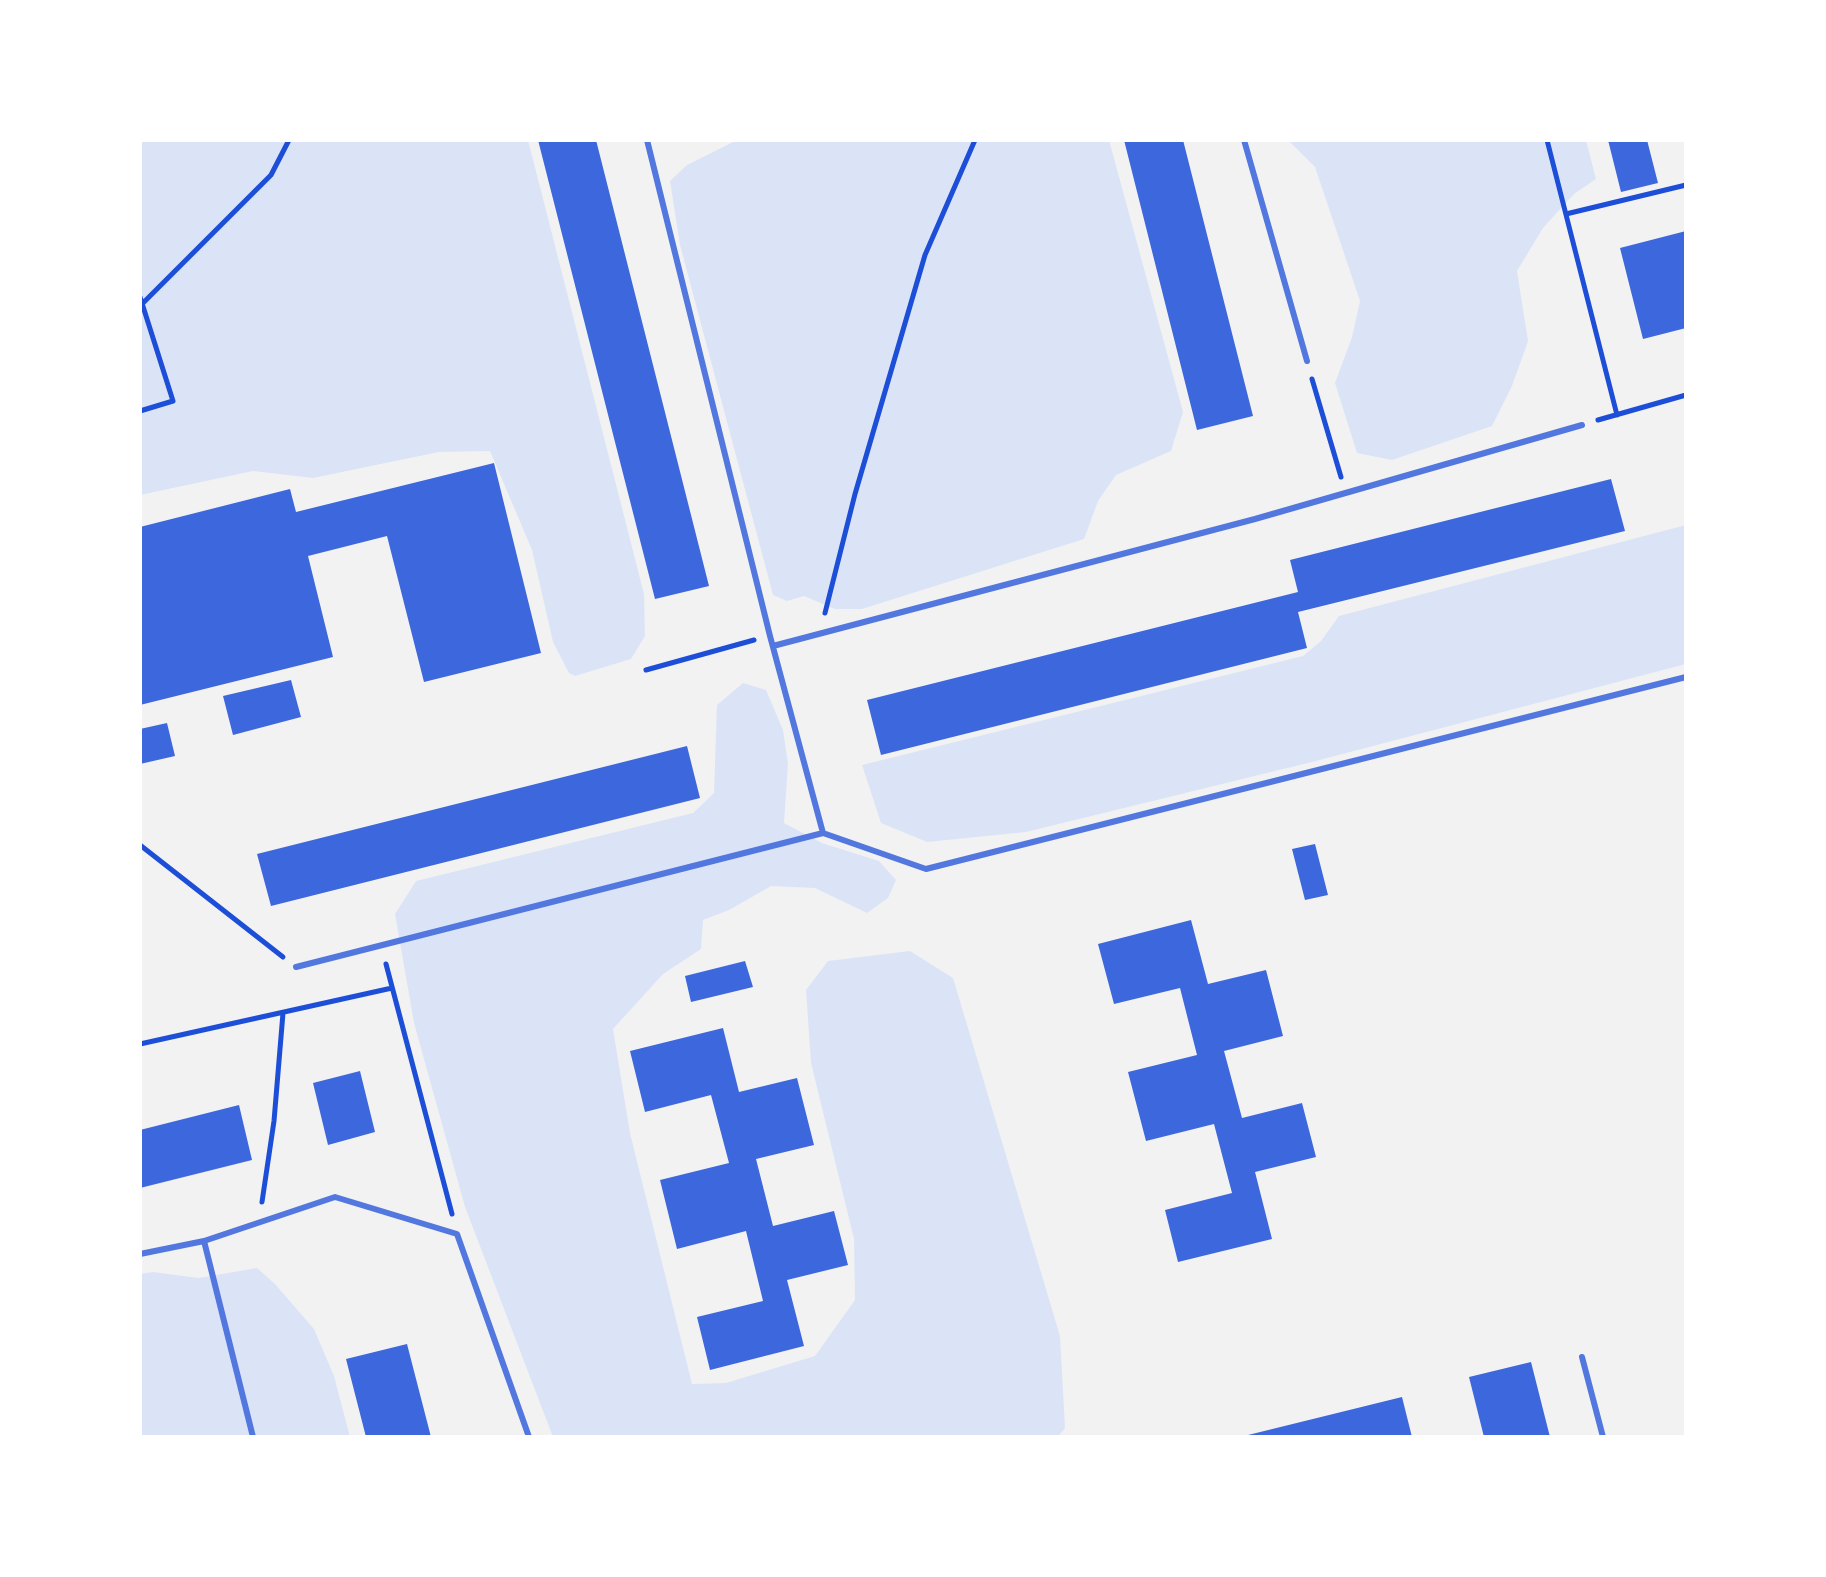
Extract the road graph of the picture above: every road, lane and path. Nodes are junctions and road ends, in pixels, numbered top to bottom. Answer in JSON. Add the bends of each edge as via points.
{"nodes":[{"id":1,"x":289,"y":140,"type":"edge"},
{"id":2,"x":647,"y":140,"type":"edge"},
{"id":3,"x":975,"y":140,"type":"edge"},
{"id":4,"x":1244,"y":140,"type":"edge"},
{"id":5,"x":1547,"y":140,"type":"edge"},
{"id":6,"x":1686,"y":185,"type":"edge"},
{"id":7,"x":1566,"y":214,"type":"junction"},
{"id":8,"x":141,"y":301,"type":"edge"},
{"id":9,"x":1307,"y":361,"type":"joint"},
{"id":10,"x":1686,"y":395,"type":"edge"},
{"id":11,"x":140,"y":411,"type":"edge"},
{"id":12,"x":1617,"y":415,"type":"junction"},
{"id":13,"x":1582,"y":425,"type":"joint"},
{"id":14,"x":1346,"y":493,"type":"junction"},
{"id":15,"x":820,"y":633,"type":"junction"},
{"id":16,"x":770,"y":636,"type":"junction"},
{"id":17,"x":773,"y":646,"type":"junction"},
{"id":18,"x":646,"y":670,"type":"dead end"},
{"id":19,"x":1686,"y":677,"type":"edge"},
{"id":20,"x":823,"y":833,"type":"junction"},
{"id":21,"x":140,"y":845,"type":"edge"},
{"id":22,"x":381,"y":946,"type":"junction"},
{"id":23,"x":296,"y":967,"type":"joint"},
{"id":24,"x":392,"y":988,"type":"junction"},
{"id":25,"x":283,"y":1013,"type":"junction"},
{"id":26,"x":140,"y":1044,"type":"edge"},
{"id":27,"x":259,"y":1222,"type":"junction"},
{"id":28,"x":457,"y":1234,"type":"junction"},
{"id":29,"x":204,"y":1241,"type":"junction"},
{"id":30,"x":140,"y":1254,"type":"edge"},
{"id":31,"x":1582,"y":1357,"type":"dead end"},
{"id":32,"x":253,"y":1437,"type":"edge"},
{"id":33,"x":529,"y":1437,"type":"edge"},
{"id":34,"x":1603,"y":1437,"type":"edge"}],
"edges":[{"from":1,"to":8,"type":"path","via":[[271,175]]},
{"from":2,"to":16,"type":"lane"},
{"from":3,"to":15,"type":"path","via":[[925,255]]},
{"from":4,"to":9,"type":"lane"},
{"from":5,"to":7,"type":"path"},
{"from":6,"to":7,"type":"path"},
{"from":7,"to":12,"type":"path"},
{"from":8,"to":11,"type":"path","via":[[173,401]]},
{"from":9,"to":14,"type":"path"},
{"from":10,"to":12,"type":"path"},
{"from":12,"to":13,"type":"path"},
{"from":13,"to":14,"type":"lane"},
{"from":14,"to":15,"type":"lane"},
{"from":15,"to":17,"type":"lane"},
{"from":16,"to":17,"type":"lane"},
{"from":16,"to":18,"type":"path"},
{"from":17,"to":20,"type":"lane"},
{"from":19,"to":20,"type":"lane","via":[[926,869]]},
{"from":20,"to":22,"type":"lane"},
{"from":21,"to":23,"type":"path"},
{"from":22,"to":23,"type":"lane"},
{"from":22,"to":24,"type":"path"},
{"from":24,"to":25,"type":"path"},
{"from":24,"to":28,"type":"path"},
{"from":25,"to":26,"type":"path"},
{"from":25,"to":27,"type":"path"},
{"from":27,"to":28,"type":"lane","via":[[335,1197]]},
{"from":27,"to":29,"type":"lane"},
{"from":28,"to":33,"type":"lane"},
{"from":29,"to":30,"type":"lane"},
{"from":29,"to":32,"type":"lane"},
{"from":31,"to":34,"type":"lane"}]}
